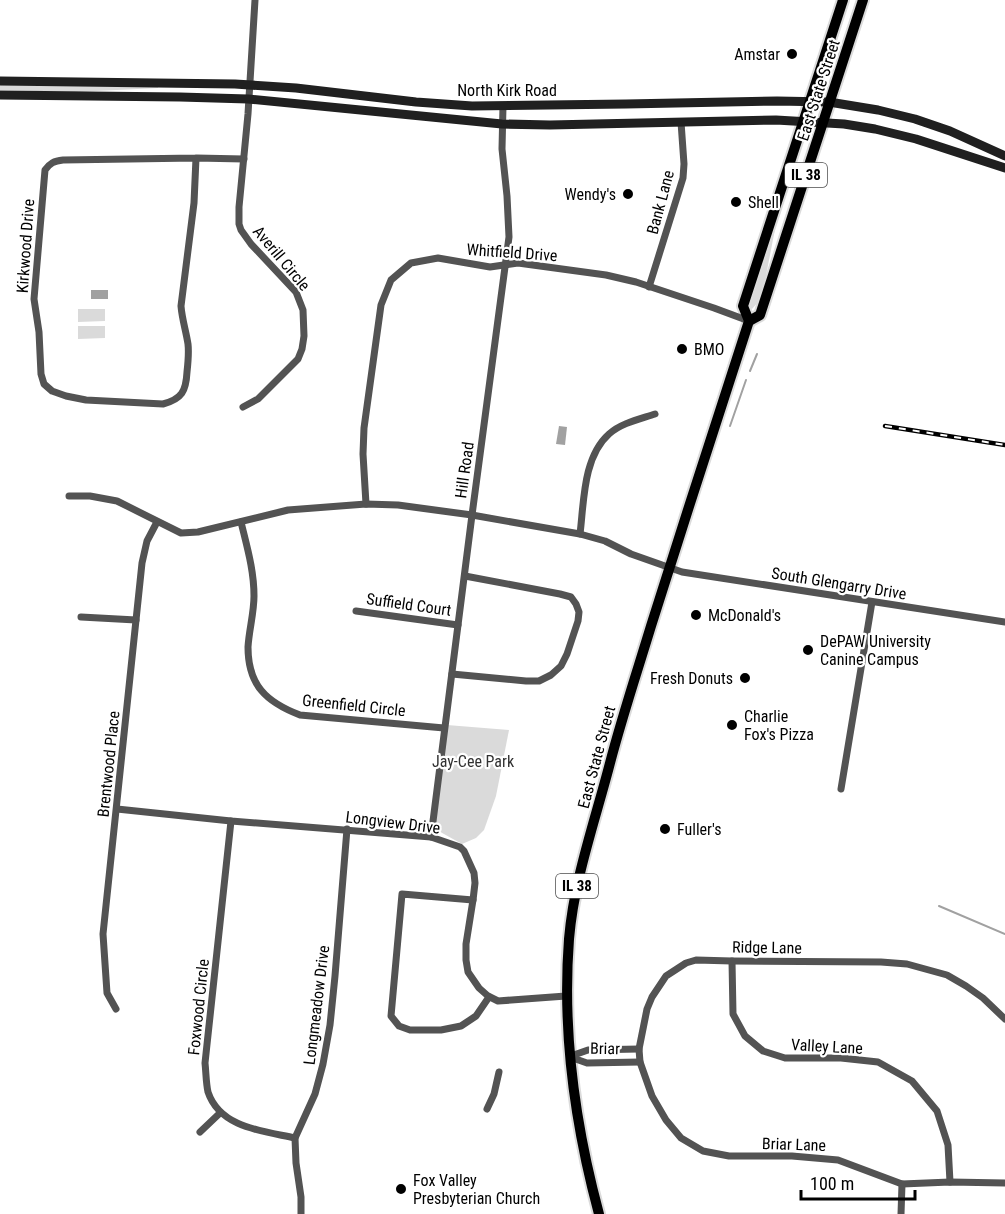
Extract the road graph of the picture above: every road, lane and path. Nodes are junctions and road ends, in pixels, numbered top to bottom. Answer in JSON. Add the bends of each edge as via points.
{"nodes":[{"id":1,"x":255,"y":0,"type":"edge"},
{"id":2,"x":843,"y":0,"type":"edge"},
{"id":3,"x":863,"y":0,"type":"edge"},
{"id":4,"x":0,"y":81,"type":"edge"},
{"id":5,"x":249,"y":85,"type":"junction"},
{"id":6,"x":0,"y":95,"type":"edge"},
{"id":7,"x":248,"y":99,"type":"junction"},
{"id":8,"x":809,"y":101,"type":"junction"},
{"id":9,"x":829,"y":102,"type":"junction"},
{"id":10,"x":503,"y":106,"type":"junction"},
{"id":11,"x":681,"y":122,"type":"junction"},
{"id":12,"x":802,"y":122,"type":"junction"},
{"id":13,"x":823,"y":123,"type":"junction"},
{"id":14,"x":502,"y":124,"type":"junction"},
{"id":15,"x":1005,"y":156,"type":"edge"},
{"id":16,"x":196,"y":158,"type":"junction"},
{"id":17,"x":243,"y":159,"type":"junction"},
{"id":18,"x":1005,"y":168,"type":"edge"},
{"id":19,"x":506,"y":265,"type":"junction"},
{"id":20,"x":649,"y":287,"type":"junction"},
{"id":21,"x":749,"y":321,"type":"junction"},
{"id":22,"x":243,"y":407,"type":"dead end"},
{"id":23,"x":655,"y":414,"type":"dead end"},
{"id":24,"x":69,"y":496,"type":"dead end"},
{"id":25,"x":366,"y":504,"type":"junction"},
{"id":26,"x":472,"y":515,"type":"junction"},
{"id":27,"x":157,"y":522,"type":"junction"},
{"id":28,"x":241,"y":522,"type":"junction"},
{"id":29,"x":580,"y":534,"type":"junction"},
{"id":30,"x":669,"y":568,"type":"junction"},
{"id":31,"x":465,"y":576,"type":"junction"},
{"id":32,"x":872,"y":602,"type":"junction"},
{"id":33,"x":356,"y":611,"type":"dead end"},
{"id":34,"x":81,"y":617,"type":"dead end"},
{"id":35,"x":136,"y":620,"type":"junction"},
{"id":36,"x":1005,"y":622,"type":"edge"},
{"id":37,"x":458,"y":625,"type":"junction"},
{"id":38,"x":452,"y":674,"type":"junction"},
{"id":39,"x":444,"y":728,"type":"junction"},
{"id":40,"x":841,"y":789,"type":"dead end"},
{"id":41,"x":117,"y":809,"type":"junction"},
{"id":42,"x":231,"y":821,"type":"junction"},
{"id":43,"x":347,"y":829,"type":"junction"},
{"id":44,"x":430,"y":837,"type":"junction"},
{"id":45,"x":473,"y":900,"type":"junction"},
{"id":46,"x":732,"y":961,"type":"junction"},
{"id":47,"x":566,"y":996,"type":"junction"},
{"id":48,"x":489,"y":997,"type":"junction"},
{"id":49,"x":116,"y":1009,"type":"dead end"},
{"id":50,"x":1005,"y":1019,"type":"edge"},
{"id":51,"x":639,"y":1049,"type":"junction"},
{"id":52,"x":570,"y":1057,"type":"junction"},
{"id":53,"x":640,"y":1062,"type":"junction"},
{"id":54,"x":499,"y":1072,"type":"dead end"},
{"id":55,"x":487,"y":1109,"type":"dead end"},
{"id":56,"x":220,"y":1113,"type":"junction"},
{"id":57,"x":200,"y":1132,"type":"dead end"},
{"id":58,"x":295,"y":1138,"type":"junction"},
{"id":59,"x":950,"y":1182,"type":"junction"},
{"id":60,"x":1005,"y":1183,"type":"edge"},
{"id":61,"x":902,"y":1184,"type":"junction"},
{"id":62,"x":301,"y":1214,"type":"edge"},
{"id":63,"x":599,"y":1214,"type":"edge"},
{"id":64,"x":901,"y":1214,"type":"edge"}],
"edges":[{"from":1,"to":5,"type":"street","name":"Averill Circle"},
{"from":2,"to":8,"type":"main road","name":"East State Street","number":"IL 38"},
{"from":3,"to":9,"type":"main road","name":"East State Street","number":"IL 38"},
{"from":4,"to":5,"type":"main road","name":"North Kirk Road"},
{"from":5,"to":7,"type":"street","name":"Averill Circle"},
{"from":5,"to":10,"type":"main road","name":"North Kirk Road"},
{"from":6,"to":7,"type":"main road","name":"North Kirk Road"},
{"from":7,"to":14,"type":"main road","name":"North Kirk Road"},
{"from":7,"to":17,"type":"street","name":"Averill Circle"},
{"from":8,"to":9,"type":"main road","name":"North Kirk Road"},
{"from":8,"to":10,"type":"main road","name":"North Kirk Road"},
{"from":8,"to":12,"type":"main road","name":"East State Street","number":"IL 38"},
{"from":9,"to":13,"type":"main road","name":"East State Street","number":"IL 38"},
{"from":9,"to":15,"type":"main road","name":"North Kirk Road","via":[[915,118]]},
{"from":10,"to":14,"type":"street","name":"Hill Road"},
{"from":11,"to":12,"type":"main road","name":"North Kirk Road"},
{"from":11,"to":14,"type":"main road","name":"North Kirk Road"},
{"from":11,"to":20,"type":"street","name":"Bank Lane","via":[[682,178]]},
{"from":12,"to":13,"type":"main road","name":"North Kirk Road"},
{"from":12,"to":21,"type":"main road","name":"East State Street","number":"IL 38","via":[[743,306]]},
{"from":13,"to":18,"type":"main road","name":"North Kirk Road","via":[[900,135]]},
{"from":13,"to":21,"type":"main road","name":"East State Street","number":"IL 38","via":[[760,315]]},
{"from":14,"to":19,"type":"street","name":"Hill Road","via":[[509,225]]},
{"from":16,"to":16,"type":"street","name":"Kirkwood Drive","via":[[181,306],[189,356],[183,391],[164,404],[86,400],[52,391],[41,374],[34,299],[45,170],[57,160]]},
{"from":16,"to":17,"type":"street","name":"Kirkwood Drive"},
{"from":17,"to":22,"type":"street","name":"Averill Circle","via":[[241,230],[296,292],[305,320],[298,359],[258,399]]},
{"from":19,"to":20,"type":"street","name":"Whitfield Drive","via":[[518,263],[593,273]]},
{"from":19,"to":25,"type":"street","name":"Whitfield Drive","via":[[490,267],[438,258],[411,263],[391,280],[381,305],[364,428]]},
{"from":19,"to":26,"type":"street","name":"Hill Road"},
{"from":20,"to":21,"type":"street","name":"Whitfield Drive"},
{"from":21,"to":30,"type":"main road","name":"East State Street","number":"IL 38"},
{"from":23,"to":29,"type":"street","via":[[609,434],[596,450],[588,469]]},
{"from":24,"to":27,"type":"street","name":"South Glengarry Drive","via":[[117,501]]},
{"from":25,"to":26,"type":"street","name":"South Glengarry Drive"},
{"from":25,"to":28,"type":"street","name":"South Glengarry Drive","via":[[288,510]]},
{"from":26,"to":29,"type":"street","name":"South Glengarry Drive"},
{"from":26,"to":31,"type":"street","name":"Hill Road"},
{"from":27,"to":28,"type":"street","name":"South Glengarry Drive","via":[[181,533]]},
{"from":27,"to":35,"type":"street","name":"Brentwood Place","via":[[142,563]]},
{"from":28,"to":39,"type":"street","name":"Greenfield Circle","via":[[253,573],[250,672],[262,693],[300,715]]},
{"from":29,"to":30,"type":"street","name":"South Glengarry Drive"},
{"from":30,"to":32,"type":"street","name":"South Glengarry Drive"},
{"from":30,"to":47,"type":"main road","name":"East State Street","number":"IL 38","via":[[627,701],[578,885],[569,938]]},
{"from":31,"to":37,"type":"street","name":"Hill Road"},
{"from":31,"to":38,"type":"street","via":[[571,597],[579,612],[578,621],[561,666],[539,681]]},
{"from":32,"to":36,"type":"street","name":"South Glengarry Drive"},
{"from":32,"to":40,"type":"street"},
{"from":33,"to":37,"type":"street","name":"Suffield Court"},
{"from":34,"to":35,"type":"street"},
{"from":35,"to":41,"type":"street","name":"Brentwood Place"},
{"from":37,"to":38,"type":"street","name":"Hill Road"},
{"from":38,"to":39,"type":"street","name":"Hill Road"},
{"from":39,"to":44,"type":"street","name":"Hill Road"},
{"from":41,"to":42,"type":"street","name":"Longview Drive"},
{"from":41,"to":49,"type":"street","name":"Brentwood Place","via":[[103,934],[107,993]]},
{"from":42,"to":43,"type":"street","name":"Longview Drive"},
{"from":42,"to":56,"type":"street","name":"Foxwood Circle","via":[[205,1064],[208,1092]]},
{"from":43,"to":44,"type":"street","name":"Longview Drive"},
{"from":43,"to":58,"type":"street","name":"Longmeadow Drive","via":[[330,1025],[315,1094]]},
{"from":44,"to":45,"type":"street","name":"Longview Drive","via":[[464,851],[474,876]]},
{"from":45,"to":48,"type":"street","name":"Longview Drive","via":[[466,944],[467,970]]},
{"from":45,"to":48,"type":"street","via":[[402,894],[392,1016],[399,1026],[410,1030],[441,1030],[461,1026],[476,1016]]},
{"from":46,"to":50,"type":"street","name":"Ridge Lane","via":[[908,964],[947,975],[983,998]]},
{"from":46,"to":51,"type":"street","name":"Ridge Lane","via":[[696,960],[666,976],[649,1004]]},
{"from":46,"to":59,"type":"street","name":"Valley Lane","via":[[733,1014],[745,1036],[763,1051],[785,1058],[878,1062],[912,1081],[937,1111],[948,1145]]},
{"from":47,"to":48,"type":"street","via":[[503,1001]]},
{"from":47,"to":52,"type":"main road","name":"East State Street","number":"IL 38"},
{"from":51,"to":52,"type":"street","via":[[588,1050]]},
{"from":51,"to":53,"type":"street","name":"Briar Lane"},
{"from":52,"to":53,"type":"street","name":"Briar","via":[[587,1063]]},
{"from":52,"to":63,"type":"main road","name":"East State Street","number":"IL 38","via":[[578,1119]]},
{"from":53,"to":61,"type":"street","name":"Briar Lane","via":[[666,1120],[681,1137],[703,1151],[729,1156],[838,1160]]},
{"from":54,"to":55,"type":"street"},
{"from":56,"to":57,"type":"street"},
{"from":56,"to":58,"type":"street","via":[[247,1127]]},
{"from":58,"to":62,"type":"street","name":"Longmeadow Drive"},
{"from":59,"to":60,"type":"street","name":"Briar Lane"},
{"from":59,"to":61,"type":"street","name":"Briar Lane"},
{"from":61,"to":64,"type":"street"}]}
